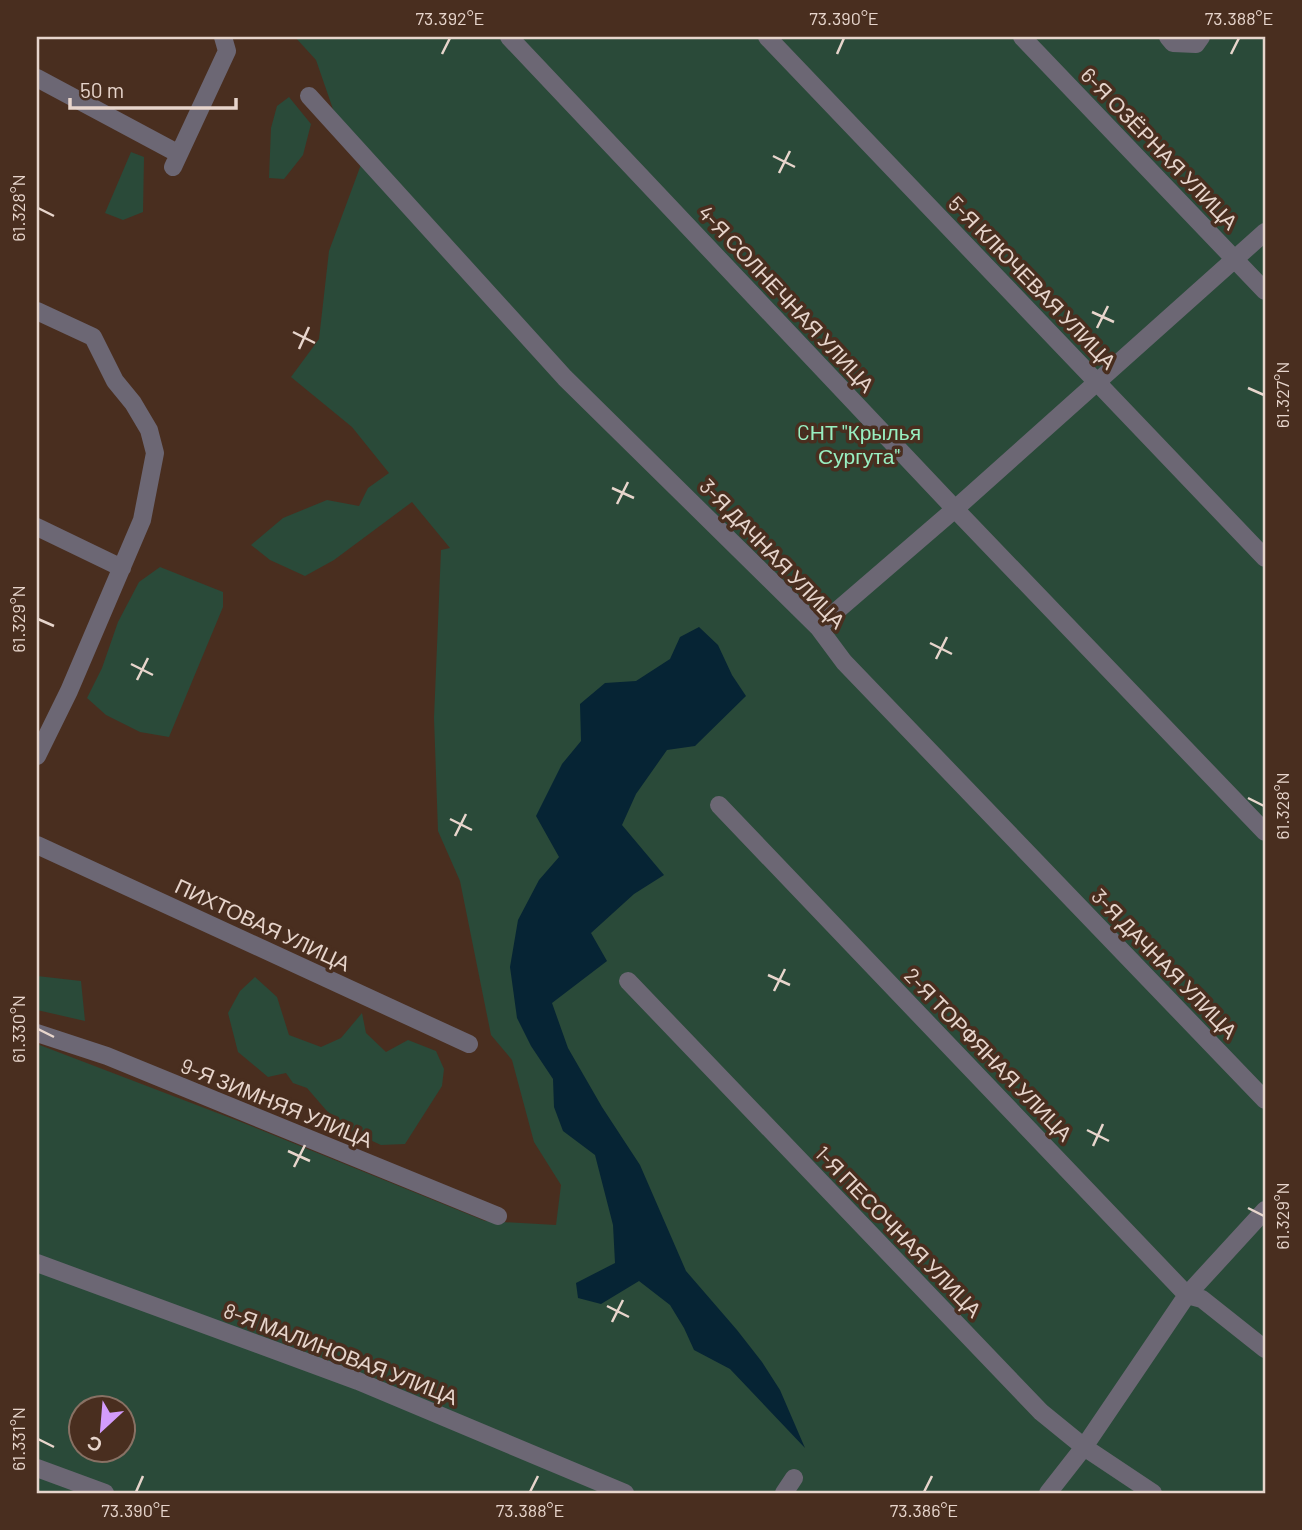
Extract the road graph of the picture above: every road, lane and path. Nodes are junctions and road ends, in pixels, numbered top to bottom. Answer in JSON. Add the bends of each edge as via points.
{"nodes":[{"id":1,"x":223,"y":37,"type":"edge"},
{"id":2,"x":509,"y":37,"type":"edge"},
{"id":3,"x":767,"y":37,"type":"edge"},
{"id":4,"x":1022,"y":37,"type":"edge"},
{"id":5,"x":1168,"y":37,"type":"edge"},
{"id":6,"x":1201,"y":37,"type":"edge"},
{"id":7,"x":37,"y":78,"type":"edge"},
{"id":8,"x":309,"y":96,"type":"dead end"},
{"id":9,"x":1265,"y":232,"type":"edge"},
{"id":10,"x":1235,"y":260,"type":"junction"},
{"id":11,"x":1265,"y":291,"type":"edge"},
{"id":12,"x":37,"y":311,"type":"edge"},
{"id":13,"x":1098,"y":383,"type":"junction"},
{"id":14,"x":955,"y":509,"type":"junction"},
{"id":15,"x":37,"y":527,"type":"edge"},
{"id":16,"x":1265,"y":558,"type":"edge"},
{"id":17,"x":122,"y":568,"type":"junction"},
{"id":18,"x":818,"y":627,"type":"junction"},
{"id":19,"x":37,"y":755,"type":"edge"},
{"id":20,"x":719,"y":805,"type":"dead end"},
{"id":21,"x":1265,"y":832,"type":"edge"},
{"id":22,"x":37,"y":845,"type":"edge"},
{"id":23,"x":628,"y":981,"type":"dead end"},
{"id":24,"x":37,"y":1033,"type":"edge"},
{"id":25,"x":469,"y":1044,"type":"dead end"},
{"id":26,"x":1265,"y":1100,"type":"edge"},
{"id":27,"x":1265,"y":1210,"type":"edge"},
{"id":28,"x":498,"y":1216,"type":"dead end"},
{"id":29,"x":37,"y":1263,"type":"edge"},
{"id":30,"x":1187,"y":1295,"type":"junction"},
{"id":31,"x":1265,"y":1349,"type":"edge"},
{"id":32,"x":1084,"y":1447,"type":"junction"},
{"id":33,"x":37,"y":1468,"type":"edge"},
{"id":34,"x":105,"y":1493,"type":"edge"},
{"id":35,"x":625,"y":1493,"type":"edge"},
{"id":36,"x":1048,"y":1493,"type":"edge"},
{"id":37,"x":1153,"y":1493,"type":"edge"}],
"edges":[{"from":1,"to":7,"type":"street","via":[[227,51],[176,160]]},
{"from":2,"to":14,"type":"street","name":"4-Я СОЛНЕЧНАЯ УЛИЦА"},
{"from":3,"to":13,"type":"street","name":"5-Я КЛЮЧЕВАЯ УЛИЦА"},
{"from":4,"to":10,"type":"street","name":"6-Я ОЗЁРНАЯ УЛИЦА"},
{"from":5,"to":6,"type":"street","via":[[1173,43],[1196,44]]},
{"from":8,"to":18,"type":"street","name":"3-Я ДАЧНАЯ УЛИЦА","via":[[565,378]]},
{"from":9,"to":10,"type":"street"},
{"from":10,"to":11,"type":"street","name":"6-Я ОЗЁРНАЯ УЛИЦА"},
{"from":10,"to":13,"type":"street"},
{"from":12,"to":17,"type":"street","via":[[93,337],[115,381],[149,430],[155,453],[142,520]]},
{"from":13,"to":14,"type":"street"},
{"from":13,"to":16,"type":"street","name":"5-Я КЛЮЧЕВАЯ УЛИЦА"},
{"from":14,"to":18,"type":"street"},
{"from":14,"to":21,"type":"street","name":"4-Я СОЛНЕЧНАЯ УЛИЦА"},
{"from":15,"to":17,"type":"street"},
{"from":17,"to":19,"type":"street"},
{"from":18,"to":26,"type":"street","name":"3-Я ДАЧНАЯ УЛИЦА","via":[[844,662]]},
{"from":20,"to":30,"type":"street","name":"2-Я ТОРФЯНАЯ УЛИЦА"},
{"from":22,"to":25,"type":"street","name":"ПИХТОВАЯ УЛИЦА"},
{"from":23,"to":32,"type":"street","name":"1-Я ПЕСОЧНАЯ УЛИЦА","via":[[1041,1412]]},
{"from":24,"to":28,"type":"street","name":"9-Я ЗИМНЯЯ УЛИЦА","via":[[107,1056]]},
{"from":27,"to":30,"type":"street"},
{"from":29,"to":35,"type":"street","name":"8-Я МАЛИНОВАЯ УЛИЦА","via":[[358,1381]]},
{"from":30,"to":31,"type":"street","name":"2-Я ТОРФЯНАЯ УЛИЦА","via":[[1202,1299]]},
{"from":30,"to":32,"type":"street"},
{"from":32,"to":36,"type":"street"},
{"from":32,"to":37,"type":"street","name":"1-Я ПЕСОЧНАЯ УЛИЦА"},
{"from":33,"to":34,"type":"street"}]}
